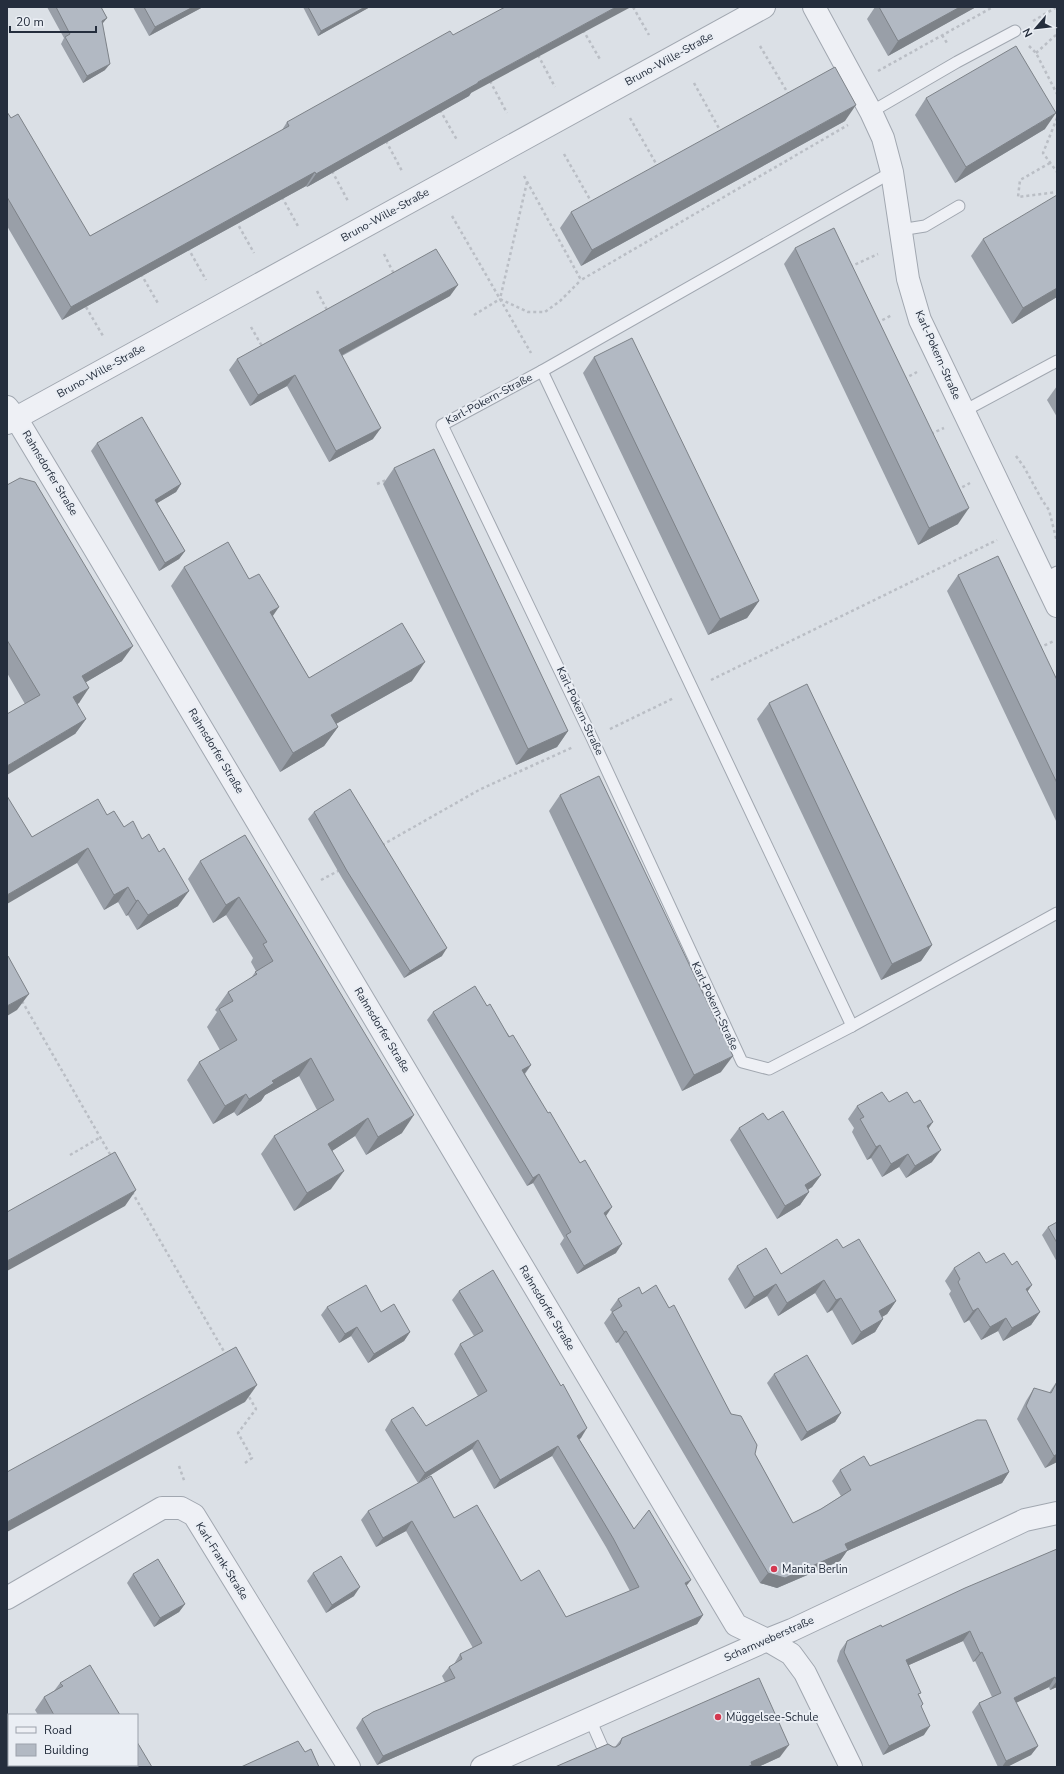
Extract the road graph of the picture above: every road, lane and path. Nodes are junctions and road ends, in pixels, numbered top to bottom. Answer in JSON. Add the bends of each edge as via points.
{"nodes":[{"id":1,"x":633,"y":7,"type":"edge"},
{"id":2,"x":764,"y":7,"type":"edge"},
{"id":3,"x":814,"y":7,"type":"edge"},
{"id":4,"x":993,"y":7,"type":"edge"},
{"id":5,"x":1057,"y":7,"type":"edge"},
{"id":6,"x":583,"y":30,"type":"edge"},
{"id":7,"x":1015,"y":31,"type":"joint"},
{"id":8,"x":1057,"y":34,"type":"edge"},
{"id":9,"x":649,"y":35,"type":"dead end"},
{"id":10,"x":1026,"y":42,"type":"dead end"},
{"id":11,"x":760,"y":46,"type":"dead end"},
{"id":12,"x":1036,"y":53,"type":"junction"},
{"id":13,"x":538,"y":54,"type":"edge"},
{"id":14,"x":601,"y":61,"type":"dead end"},
{"id":15,"x":490,"y":81,"type":"edge"},
{"id":16,"x":694,"y":83,"type":"dead end"},
{"id":17,"x":856,"y":83,"type":"junction"},
{"id":18,"x":555,"y":87,"type":"dead end"},
{"id":19,"x":1057,"y":94,"type":"edge"},
{"id":20,"x":792,"y":101,"type":"edge"},
{"id":21,"x":439,"y":107,"type":"edge"},
{"id":22,"x":871,"y":112,"type":"junction"},
{"id":23,"x":508,"y":113,"type":"dead end"},
{"id":24,"x":630,"y":118,"type":"dead end"},
{"id":25,"x":1057,"y":118,"type":"edge"},
{"id":26,"x":384,"y":137,"type":"edge"},
{"id":27,"x":724,"y":138,"type":"edge"},
{"id":28,"x":457,"y":140,"type":"dead end"},
{"id":29,"x":564,"y":154,"type":"dead end"},
{"id":30,"x":1050,"y":163,"type":"junction"},
{"id":31,"x":329,"y":167,"type":"edge"},
{"id":32,"x":402,"y":171,"type":"dead end"},
{"id":33,"x":661,"y":172,"type":"edge"},
{"id":34,"x":892,"y":172,"type":"junction"},
{"id":35,"x":1057,"y":172,"type":"edge"},
{"id":36,"x":524,"y":176,"type":"dead end"},
{"id":37,"x":527,"y":181,"type":"junction"},
{"id":38,"x":1057,"y":192,"type":"edge"},
{"id":39,"x":282,"y":196,"type":"edge"},
{"id":40,"x":348,"y":201,"type":"dead end"},
{"id":41,"x":959,"y":206,"type":"dead end"},
{"id":42,"x":595,"y":208,"type":"edge"},
{"id":43,"x":452,"y":216,"type":"dead end"},
{"id":44,"x":236,"y":221,"type":"edge"},
{"id":45,"x":299,"y":228,"type":"dead end"},
{"id":46,"x":900,"y":230,"type":"junction"},
{"id":47,"x":188,"y":248,"type":"edge"},
{"id":48,"x":883,"y":252,"type":"dead end"},
{"id":49,"x":254,"y":253,"type":"dead end"},
{"id":50,"x":384,"y":254,"type":"dead end"},
{"id":51,"x":844,"y":271,"type":"edge"},
{"id":52,"x":141,"y":273,"type":"edge"},
{"id":53,"x":396,"y":278,"type":"edge"},
{"id":54,"x":206,"y":280,"type":"dead end"},
{"id":55,"x":581,"y":280,"type":"junction"},
{"id":56,"x":317,"y":291,"type":"dead end"},
{"id":57,"x":500,"y":299,"type":"junction"},
{"id":58,"x":159,"y":306,"type":"dead end"},
{"id":59,"x":86,"y":307,"type":"edge"},
{"id":60,"x":897,"y":313,"type":"dead end"},
{"id":61,"x":330,"y":314,"type":"edge"},
{"id":62,"x":474,"y":315,"type":"dead end"},
{"id":63,"x":875,"y":323,"type":"edge"},
{"id":64,"x":251,"y":327,"type":"dead end"},
{"id":65,"x":103,"y":336,"type":"dead end"},
{"id":66,"x":264,"y":350,"type":"edge"},
{"id":67,"x":1057,"y":361,"type":"edge"},
{"id":68,"x":924,"y":369,"type":"dead end"},
{"id":69,"x":542,"y":371,"type":"junction"},
{"id":70,"x":897,"y":382,"type":"edge"},
{"id":71,"x":10,"y":416,"type":"edge"},
{"id":72,"x":957,"y":418,"type":"junction"},
{"id":73,"x":924,"y":438,"type":"edge"},
{"id":74,"x":391,"y":478,"type":"dead end"},
{"id":75,"x":977,"y":480,"type":"dead end"},
{"id":76,"x":377,"y":484,"type":"dead end"},
{"id":77,"x":951,"y":494,"type":"edge"},
{"id":78,"x":1004,"y":537,"type":"dead end"},
{"id":79,"x":1050,"y":576,"type":"edge"},
{"id":80,"x":1057,"y":606,"type":"edge"},
{"id":81,"x":1054,"y":641,"type":"dead end"},
{"id":82,"x":1032,"y":650,"type":"edge"},
{"id":83,"x":692,"y":689,"type":"junction"},
{"id":84,"x":592,"y":738,"type":"junction"},
{"id":85,"x":376,"y":849,"type":"edge"},
{"id":86,"x":342,"y":868,"type":"edge"},
{"id":87,"x":300,"y":892,"type":"junction"},
{"id":88,"x":1057,"y":913,"type":"edge"},
{"id":89,"x":19,"y":995,"type":"edge"},
{"id":90,"x":852,"y":1026,"type":"junction"},
{"id":91,"x":100,"y":1137,"type":"junction"},
{"id":92,"x":70,"y":1155,"type":"dead end"},
{"id":93,"x":112,"y":1158,"type":"edge"},
{"id":94,"x":128,"y":1185,"type":"edge"},
{"id":95,"x":230,"y":1362,"type":"edge"},
{"id":96,"x":245,"y":1389,"type":"edge"},
{"id":97,"x":244,"y":1463,"type":"dead end"},
{"id":98,"x":179,"y":1466,"type":"dead end"},
{"id":99,"x":187,"y":1489,"type":"dead end"},
{"id":100,"x":1057,"y":1513,"type":"edge"},
{"id":101,"x":7,"y":1598,"type":"edge"},
{"id":102,"x":767,"y":1640,"type":"junction"},
{"id":103,"x":590,"y":1719,"type":"junction"},
{"id":104,"x":605,"y":1753,"type":"edge"},
{"id":105,"x":349,"y":1767,"type":"edge"},
{"id":106,"x":482,"y":1767,"type":"edge"},
{"id":107,"x":851,"y":1767,"type":"edge"}],
"edges":[{"from":1,"to":9,"type":"path"},
{"from":2,"to":71,"type":"street","name":"Bruno-Wille-Straße"},
{"from":3,"to":17,"type":"street","name":"Karl-Pokern-Straße"},
{"from":4,"to":17,"type":"path"},
{"from":5,"to":7,"type":"path"},
{"from":6,"to":14,"type":"path"},
{"from":7,"to":22,"type":"lane"},
{"from":8,"to":12,"type":"path"},
{"from":10,"to":12,"type":"path"},
{"from":11,"to":20,"type":"path"},
{"from":12,"to":19,"type":"path"},
{"from":13,"to":18,"type":"path"},
{"from":15,"to":23,"type":"path"},
{"from":16,"to":27,"type":"path"},
{"from":17,"to":22,"type":"street","name":"Karl-Pokern-Straße"},
{"from":21,"to":28,"type":"path"},
{"from":22,"to":34,"type":"street","name":"Karl-Pokern-Straße","via":[[883,138]]},
{"from":22,"to":55,"type":"path"},
{"from":24,"to":33,"type":"path"},
{"from":25,"to":30,"type":"path","via":[[1043,153]]},
{"from":26,"to":32,"type":"path"},
{"from":29,"to":42,"type":"path"},
{"from":30,"to":35,"type":"path"},
{"from":30,"to":38,"type":"path","via":[[1020,180],[1018,197]]},
{"from":31,"to":40,"type":"path"},
{"from":34,"to":46,"type":"street","name":"Karl-Pokern-Straße"},
{"from":34,"to":69,"type":"lane"},
{"from":36,"to":37,"type":"path"},
{"from":37,"to":55,"type":"path"},
{"from":37,"to":57,"type":"path"},
{"from":39,"to":45,"type":"path"},
{"from":41,"to":46,"type":"lane","via":[[925,226]]},
{"from":43,"to":57,"type":"path"},
{"from":44,"to":49,"type":"path"},
{"from":46,"to":72,"type":"street","name":"Karl-Pokern-Straße","via":[[908,279],[920,320]]},
{"from":47,"to":54,"type":"path"},
{"from":48,"to":51,"type":"path"},
{"from":50,"to":53,"type":"path"},
{"from":52,"to":58,"type":"path"},
{"from":55,"to":57,"type":"path","via":[[545,312],[528,312]]},
{"from":56,"to":61,"type":"path"},
{"from":57,"to":62,"type":"path"},
{"from":57,"to":69,"type":"path"},
{"from":59,"to":65,"type":"path"},
{"from":60,"to":63,"type":"path"},
{"from":64,"to":66,"type":"path"},
{"from":67,"to":72,"type":"lane"},
{"from":68,"to":70,"type":"path"},
{"from":69,"to":83,"type":"lane","name":"Karl-Pokern-Straße"},
{"from":69,"to":84,"type":"lane","name":"Karl-Pokern-Straße","via":[[442,425]]},
{"from":71,"to":87,"type":"street","name":"Rahnsdorfer Straße"},
{"from":72,"to":73,"type":"path"},
{"from":72,"to":79,"type":"street","name":"Karl-Pokern-Straße"},
{"from":74,"to":76,"type":"path"},
{"from":75,"to":77,"type":"path"},
{"from":78,"to":83,"type":"path"},
{"from":79,"to":80,"type":"street","name":"Karl-Pokern-Straße"},
{"from":81,"to":82,"type":"path"},
{"from":83,"to":84,"type":"path"},
{"from":83,"to":90,"type":"lane","name":"Karl-Pokern-Straße"},
{"from":84,"to":85,"type":"path","via":[[479,790]]},
{"from":84,"to":90,"type":"lane","name":"Karl-Pokern-Straße","via":[[742,1062],[769,1069]]},
{"from":86,"to":87,"type":"path"},
{"from":87,"to":102,"type":"street","name":"Rahnsdorfer Straße","via":[[736,1625]]},
{"from":88,"to":90,"type":"lane","name":"Karl-Pokern-Straße"},
{"from":89,"to":91,"type":"path"},
{"from":91,"to":92,"type":"path"},
{"from":91,"to":93,"type":"path"},
{"from":94,"to":95,"type":"path"},
{"from":96,"to":97,"type":"path","via":[[256,1409],[238,1433],[252,1458]]},
{"from":98,"to":99,"type":"path"},
{"from":100,"to":102,"type":"street","name":"Scharnweberstraße","via":[[1025,1520]]},
{"from":101,"to":105,"type":"street","name":"Karl-Frank-Straße","via":[[162,1508],[181,1508],[194,1515]]},
{"from":102,"to":103,"type":"street","name":"Scharnweberstraße"},
{"from":102,"to":107,"type":"street","name":"Rahnsdorfer Straße","via":[[791,1654],[805,1673]]},
{"from":103,"to":104,"type":"lane"},
{"from":103,"to":106,"type":"street","name":"Scharnweberstraße"}]}
